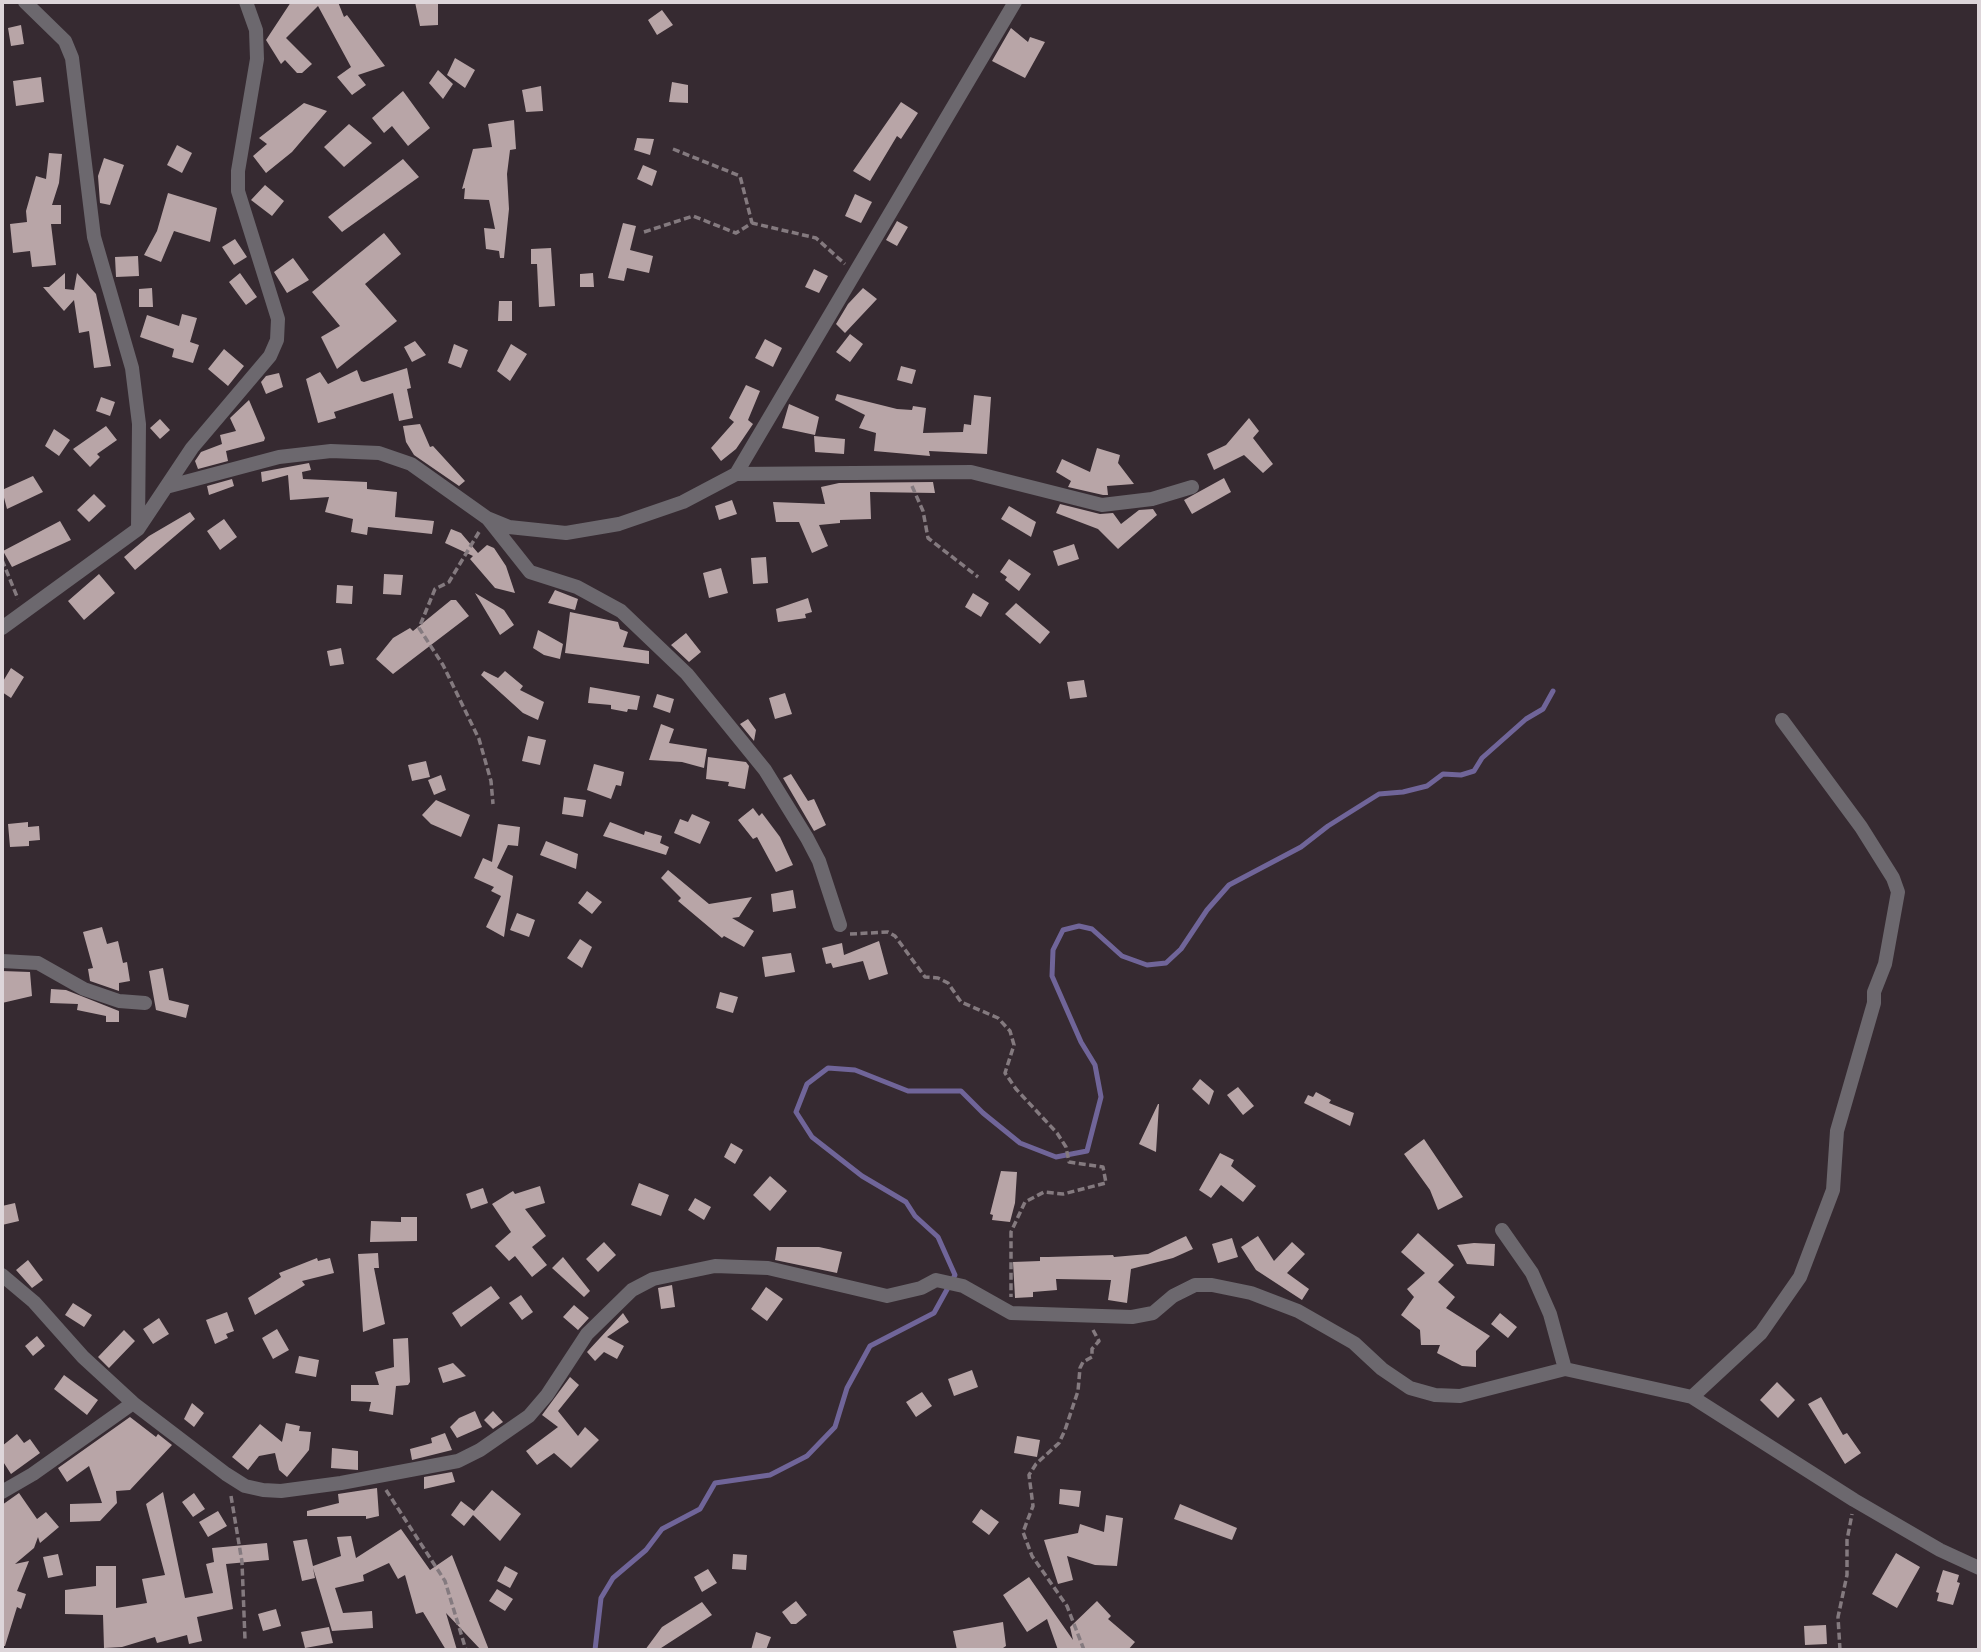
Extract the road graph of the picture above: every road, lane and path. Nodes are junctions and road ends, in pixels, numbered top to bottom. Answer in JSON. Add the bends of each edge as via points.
{"nodes":[{"id":1,"x":25,"y":2,"type":"edge"},
{"id":2,"x":246,"y":2,"type":"edge"},
{"id":3,"x":1016,"y":2,"type":"edge"},
{"id":4,"x":673,"y":149,"type":"dead end"},
{"id":5,"x":752,"y":223,"type":"junction"},
{"id":6,"x":644,"y":232,"type":"dead end"},
{"id":7,"x":854,"y":273,"type":"junction"},
{"id":8,"x":906,"y":472,"type":"junction"},
{"id":9,"x":736,"y":474,"type":"junction"},
{"id":10,"x":166,"y":487,"type":"junction"},
{"id":11,"x":1192,"y":487,"type":"dead end"},
{"id":12,"x":487,"y":518,"type":"junction"},
{"id":13,"x":138,"y":529,"type":"junction"},
{"id":14,"x":2,"y":560,"type":"edge"},
{"id":15,"x":978,"y":577,"type":"dead end"},
{"id":16,"x":24,"y":614,"type":"junction"},
{"id":17,"x":2,"y":628,"type":"edge"},
{"id":18,"x":1782,"y":720,"type":"dead end"},
{"id":19,"x":493,"y":804,"type":"dead end"},
{"id":20,"x":840,"y":925,"type":"joint"},
{"id":21,"x":2,"y":961,"type":"edge"},
{"id":22,"x":145,"y":1003,"type":"dead end"},
{"id":23,"x":1502,"y":1230,"type":"dead end"},
{"id":24,"x":2,"y":1275,"type":"edge"},
{"id":25,"x":1011,"y":1313,"type":"junction"},
{"id":26,"x":1082,"y":1325,"type":"dead end"},
{"id":27,"x":1565,"y":1369,"type":"junction"},
{"id":28,"x":1692,"y":1397,"type":"junction"},
{"id":29,"x":133,"y":1403,"type":"junction"},
{"id":30,"x":226,"y":1474,"type":"junction"},
{"id":31,"x":378,"y":1476,"type":"junction"},
{"id":32,"x":2,"y":1493,"type":"edge"},
{"id":33,"x":1854,"y":1500,"type":"junction"},
{"id":34,"x":1979,"y":1568,"type":"edge"},
{"id":35,"x":245,"y":1640,"type":"dead end"},
{"id":36,"x":466,"y":1650,"type":"edge"},
{"id":37,"x":1084,"y":1650,"type":"edge"},
{"id":38,"x":1840,"y":1650,"type":"edge"}],
"edges":[{"from":1,"to":13,"type":"street","via":[[65,41],[72,58],[94,237],[132,368],[139,424]]},
{"from":2,"to":10,"type":"street","via":[[256,30],[257,59],[238,191],[278,318],[277,340],[270,356],[192,448]]},
{"from":3,"to":7,"type":"street"},
{"from":4,"to":5,"type":"path","via":[[740,176]]},
{"from":5,"to":6,"type":"path","via":[[736,233],[693,216]]},
{"from":5,"to":7,"type":"path","via":[[816,238]]},
{"from":7,"to":9,"type":"street"},
{"from":8,"to":9,"type":"street"},
{"from":8,"to":11,"type":"street","via":[[971,472],[1102,505],[1152,499]]},
{"from":8,"to":15,"type":"path","via":[[923,511],[928,538]]},
{"from":9,"to":12,"type":"street","via":[[683,502],[595,530],[540,532]]},
{"from":10,"to":12,"type":"street","via":[[279,457],[331,451],[379,453],[411,464]]},
{"from":10,"to":13,"type":"street"},
{"from":12,"to":19,"type":"path","via":[[449,582],[435,589],[419,628],[443,665],[478,739]]},
{"from":12,"to":20,"type":"street","via":[[530,572],[577,587],[621,611],[687,674],[765,770],[807,838]]},
{"from":13,"to":16,"type":"street"},
{"from":14,"to":16,"type":"path"},
{"from":16,"to":17,"type":"street"},
{"from":18,"to":28,"type":"street","via":[[1861,827],[1898,892],[1885,964],[1837,1130],[1833,1191],[1800,1278],[1761,1333]]},
{"from":20,"to":25,"type":"path","via":[[846,934],[888,932],[895,936],[925,977],[948,983],[961,1002],[998,1018],[1010,1031],[1014,1045],[1005,1073],[1016,1089],[1062,1140],[1069,1162],[1102,1167],[1106,1183],[1063,1194],[1044,1192],[1025,1202],[1011,1232]]},
{"from":21,"to":22,"type":"street","via":[[38,963],[84,989],[119,1001]]},
{"from":23,"to":27,"type":"street","via":[[1532,1273]]},
{"from":24,"to":29,"type":"street"},
{"from":25,"to":27,"type":"street","via":[[1143,1317],[1195,1285],[1212,1285],[1251,1293],[1298,1311],[1354,1343],[1410,1388],[1435,1395],[1460,1396]]},
{"from":25,"to":31,"type":"street","via":[[963,1286],[936,1280],[887,1296],[768,1268],[715,1266],[653,1279],[632,1290],[587,1334],[547,1395],[504,1434],[458,1461]]},
{"from":26,"to":37,"type":"path","via":[[1092,1329],[1099,1341],[1080,1368],[1075,1403],[1059,1443],[1029,1475],[1033,1506],[1023,1532],[1032,1556],[1067,1606]]},
{"from":27,"to":28,"type":"street"},
{"from":28,"to":33,"type":"street"},
{"from":29,"to":30,"type":"street"},
{"from":29,"to":32,"type":"street"},
{"from":30,"to":31,"type":"street","via":[[245,1486],[281,1492]]},
{"from":30,"to":35,"type":"path","via":[[242,1562]]},
{"from":31,"to":36,"type":"path","via":[[445,1581]]},
{"from":33,"to":34,"type":"street"},
{"from":33,"to":38,"type":"path","via":[[1838,1617]]}]}
